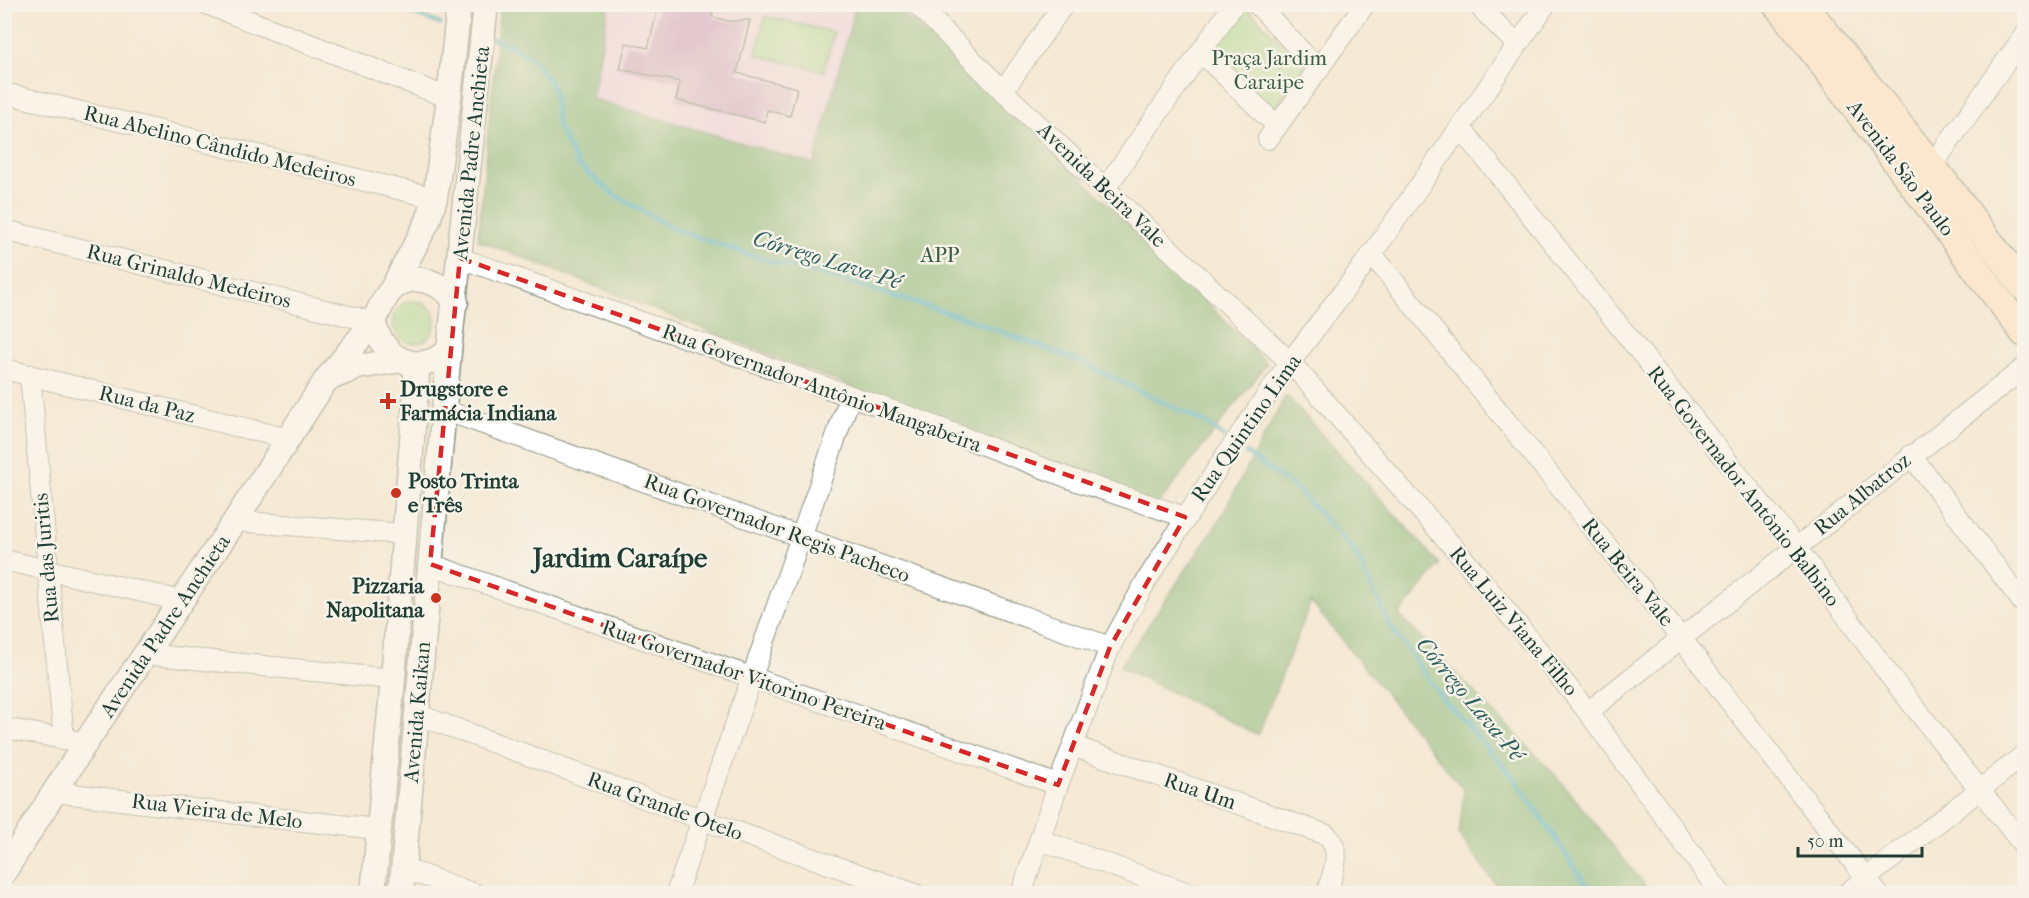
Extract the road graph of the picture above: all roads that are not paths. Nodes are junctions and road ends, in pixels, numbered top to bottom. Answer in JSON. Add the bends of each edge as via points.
{"nodes":[{"id":1,"x":206,"y":4,"type":"edge"},
{"id":2,"x":459,"y":4,"type":"edge"},
{"id":3,"x":486,"y":4,"type":"edge"},
{"id":4,"x":917,"y":4,"type":"edge"},
{"id":5,"x":1064,"y":4,"type":"edge"},
{"id":6,"x":1234,"y":4,"type":"edge"},
{"id":7,"x":1257,"y":4,"type":"edge"},
{"id":8,"x":1365,"y":4,"type":"edge"},
{"id":9,"x":1477,"y":4,"type":"edge"},
{"id":10,"x":1546,"y":4,"type":"edge"},
{"id":11,"x":1776,"y":4,"type":"edge"},
{"id":12,"x":1803,"y":4,"type":"edge"},
{"id":13,"x":2025,"y":36,"type":"edge"},
{"id":14,"x":1517,"y":45,"type":"junction"},
{"id":15,"x":1201,"y":52,"type":"junction"},
{"id":16,"x":1319,"y":70,"type":"junction"},
{"id":17,"x":1003,"y":91,"type":"junction"},
{"id":18,"x":4,"y":93,"type":"edge"},
{"id":19,"x":449,"y":98,"type":"junction"},
{"id":20,"x":1461,"y":128,"type":"junction"},
{"id":21,"x":1932,"y":166,"type":"junction"},
{"id":22,"x":1105,"y":189,"type":"junction"},
{"id":23,"x":435,"y":198,"type":"junction"},
{"id":24,"x":4,"y":230,"type":"edge"},
{"id":25,"x":1372,"y":254,"type":"junction"},
{"id":26,"x":460,"y":258,"type":"junction"},
{"id":27,"x":2025,"y":287,"type":"edge"},
{"id":28,"x":392,"y":289,"type":"junction"},
{"id":29,"x":456,"y":302,"type":"junction"},
{"id":30,"x":373,"y":322,"type":"junction"},
{"id":31,"x":2025,"y":333,"type":"edge"},
{"id":32,"x":449,"y":351,"type":"junction"},
{"id":33,"x":407,"y":362,"type":"junction"},
{"id":34,"x":1290,"y":362,"type":"junction"},
{"id":35,"x":2025,"y":368,"type":"edge"},
{"id":36,"x":4,"y":369,"type":"edge"},
{"id":37,"x":30,"y":375,"type":"junction"},
{"id":38,"x":326,"y":380,"type":"junction"},
{"id":39,"x":850,"y":397,"type":"junction"},
{"id":40,"x":444,"y":410,"type":"junction"},
{"id":41,"x":289,"y":439,"type":"junction"},
{"id":42,"x":1911,"y":455,"type":"junction"},
{"id":43,"x":1185,"y":517,"type":"junction"},
{"id":44,"x":235,"y":521,"type":"junction"},
{"id":45,"x":405,"y":534,"type":"junction"},
{"id":46,"x":801,"y":537,"type":"junction"},
{"id":47,"x":1796,"y":547,"type":"junction"},
{"id":48,"x":4,"y":560,"type":"edge"},
{"id":49,"x":430,"y":564,"type":"junction"},
{"id":50,"x":47,"y":571,"type":"junction"},
{"id":51,"x":182,"y":601,"type":"junction"},
{"id":52,"x":2025,"y":604,"type":"edge"},
{"id":53,"x":1681,"y":638,"type":"junction"},
{"id":54,"x":1110,"y":647,"type":"junction"},
{"id":55,"x":144,"y":654,"type":"junction"},
{"id":56,"x":753,"y":678,"type":"junction"},
{"id":57,"x":393,"y":679,"type":"junction"},
{"id":58,"x":1588,"y":711,"type":"junction"},
{"id":59,"x":416,"y":714,"type":"junction"},
{"id":60,"x":4,"y":728,"type":"edge"},
{"id":61,"x":75,"y":741,"type":"junction"},
{"id":62,"x":1073,"y":746,"type":"junction"},
{"id":63,"x":2025,"y":755,"type":"edge"},
{"id":64,"x":1058,"y":784,"type":"junction"},
{"id":65,"x":1981,"y":789,"type":"junction"},
{"id":66,"x":56,"y":792,"type":"junction"},
{"id":67,"x":703,"y":820,"type":"junction"},
{"id":68,"x":378,"y":829,"type":"junction"},
{"id":69,"x":1040,"y":840,"type":"junction"},
{"id":70,"x":2025,"y":846,"type":"edge"},
{"id":71,"x":404,"y":868,"type":"junction"},
{"id":72,"x":4,"y":872,"type":"edge"},
{"id":73,"x":1872,"y":886,"type":"edge"},
{"id":74,"x":373,"y":894,"type":"edge"},
{"id":75,"x":401,"y":894,"type":"edge"},
{"id":76,"x":475,"y":894,"type":"edge"},
{"id":77,"x":676,"y":894,"type":"edge"},
{"id":78,"x":915,"y":894,"type":"edge"},
{"id":79,"x":1021,"y":894,"type":"edge"},
{"id":80,"x":1191,"y":894,"type":"edge"},
{"id":81,"x":1327,"y":894,"type":"edge"},
{"id":82,"x":1721,"y":894,"type":"edge"},
{"id":83,"x":1846,"y":894,"type":"edge"}],
"edges":[{"from":1,"to":19,"type":"street"},
{"from":2,"to":19,"type":"street","name":"Avenida Padre Anchieta"},
{"from":3,"to":26,"type":"street","name":"Avenida Padre Anchieta"},
{"from":4,"to":17,"type":"street","name":"Avenida Beira Vale"},
{"from":5,"to":17,"type":"street"},
{"from":6,"to":15,"type":"street"},
{"from":7,"to":16,"type":"street"},
{"from":8,"to":16,"type":"street"},
{"from":9,"to":14,"type":"street"},
{"from":10,"to":14,"type":"street","name":"Rua Quintino Lima"},
{"from":11,"to":31,"type":"main road","name":"Avenida São Paulo"},
{"from":12,"to":21,"type":"main road","name":"Avenida São Paulo"},
{"from":13,"to":21,"type":"street"},
{"from":14,"to":20,"type":"street","name":"Rua Quintino Lima"},
{"from":15,"to":16,"type":"street","via":[[1272,132]]},
{"from":15,"to":22,"type":"street"},
{"from":17,"to":22,"type":"street","name":"Avenida Beira Vale"},
{"from":18,"to":23,"type":"street","name":"Rua Abelino Cândido Medeiros"},
{"from":19,"to":23,"type":"street","name":"Avenida Padre Anchieta"},
{"from":20,"to":25,"type":"street","name":"Rua Quintino Lima"},
{"from":20,"to":47,"type":"street","name":"Rua Governador Antônio Balbino"},
{"from":21,"to":27,"type":"main road","name":"Avenida São Paulo"},
{"from":22,"to":34,"type":"street","name":"Avenida Beira Vale"},
{"from":23,"to":28,"type":"street","name":"Avenida Padre Anchieta","via":[[428,220]]},
{"from":24,"to":30,"type":"street","name":"Rua Grinaldo Medeiros"},
{"from":25,"to":34,"type":"street","name":"Rua Quintino Lima"},
{"from":25,"to":53,"type":"street","name":"Rua Beira Vale"},
{"from":26,"to":29,"type":"street","name":"Avenida Padre Anchieta"},
{"from":26,"to":39,"type":"street","name":"Rua Governador Antônio Mangabeira"},
{"from":28,"to":29,"type":"street","name":"Avenida Padre Anchieta","via":[[404,282],[428,281],[450,293]]},
{"from":28,"to":30,"type":"street","name":"Avenida Padre Anchieta"},
{"from":29,"to":32,"type":"street","name":"Avenida Padre Anchieta"},
{"from":30,"to":33,"type":"street","via":[[384,347]]},
{"from":30,"to":38,"type":"street","name":"Avenida Padre Anchieta"},
{"from":32,"to":33,"type":"street","via":[[430,363]]},
{"from":32,"to":40,"type":"street","name":"Avenida Kaikan"},
{"from":33,"to":38,"type":"street","via":[[357,368]]},
{"from":33,"to":45,"type":"street","name":"Avenida Kaikan","via":[[417,377]]},
{"from":34,"to":43,"type":"street","name":"Rua Quintino Lima"},
{"from":34,"to":58,"type":"street","name":"Rua Luiz Viana Filho","via":[[1470,566]]},
{"from":35,"to":42,"type":"street","name":"Rua Albatroz"},
{"from":36,"to":37,"type":"street","name":"Rua da Paz"},
{"from":37,"to":41,"type":"street","name":"Rua da Paz"},
{"from":37,"to":50,"type":"street","name":"Rua das Juritis"},
{"from":38,"to":41,"type":"street","name":"Avenida Padre Anchieta"},
{"from":39,"to":43,"type":"street","name":"Rua Governador Antônio Mangabeira"},
{"from":39,"to":46,"type":"street"},
{"from":40,"to":46,"type":"street","name":"Rua Governador Regis Pacheco"},
{"from":40,"to":49,"type":"street","name":"Avenida Kaikan"},
{"from":41,"to":44,"type":"street","name":"Avenida Padre Anchieta"},
{"from":42,"to":47,"type":"street","name":"Rua Albatroz"},
{"from":42,"to":52,"type":"street"},
{"from":43,"to":54,"type":"street","name":"Rua Quintino Lima"},
{"from":44,"to":45,"type":"street"},
{"from":44,"to":51,"type":"street","name":"Avenida Padre Anchieta"},
{"from":45,"to":57,"type":"street","name":"Avenida Kaikan"},
{"from":46,"to":54,"type":"street","name":"Rua Governador Regis Pacheco"},
{"from":46,"to":56,"type":"street"},
{"from":47,"to":53,"type":"street","name":"Rua Albatroz"},
{"from":47,"to":65,"type":"street","name":"Rua Governador Antônio Balbino","via":[[1890,676]]},
{"from":48,"to":50,"type":"street"},
{"from":49,"to":56,"type":"street","name":"Rua Governador Vitorino Pereira"},
{"from":49,"to":59,"type":"street","name":"Avenida Kaikan"},
{"from":50,"to":51,"type":"street"},
{"from":50,"to":61,"type":"street","name":"Rua das Juritis"},
{"from":51,"to":55,"type":"street","name":"Avenida Padre Anchieta"},
{"from":53,"to":58,"type":"street","name":"Rua Albatroz"},
{"from":53,"to":73,"type":"street","name":"Rua Beira Vale"},
{"from":54,"to":62,"type":"street","name":"Rua Quintino Lima"},
{"from":55,"to":57,"type":"street"},
{"from":55,"to":61,"type":"street","name":"Avenida Padre Anchieta"},
{"from":56,"to":64,"type":"street","name":"Rua Governador Vitorino Pereira"},
{"from":56,"to":67,"type":"street"},
{"from":57,"to":68,"type":"street","name":"Avenida Kaikan"},
{"from":58,"to":82,"type":"street","name":"Rua Luiz Viana Filho"},
{"from":59,"to":67,"type":"street","name":"Rua Grande Otelo"},
{"from":59,"to":71,"type":"street","name":"Avenida Kaikan"},
{"from":60,"to":61,"type":"street"},
{"from":61,"to":66,"type":"street","name":"Avenida Padre Anchieta"},
{"from":62,"to":64,"type":"street","name":"Rua Quintino Lima"},
{"from":62,"to":81,"type":"street","name":"Rua Um","via":[[1327,835],[1337,853]]},
{"from":63,"to":65,"type":"street"},
{"from":64,"to":69,"type":"street","name":"Rua Quintino Lima"},
{"from":65,"to":70,"type":"street","name":"Rua Governador Antônio Balbino"},
{"from":65,"to":73,"type":"street"},
{"from":66,"to":68,"type":"street","name":"Rua Vieira de Melo"},
{"from":66,"to":72,"type":"street","name":"Avenida Padre Anchieta"},
{"from":67,"to":77,"type":"street"},
{"from":67,"to":78,"type":"street","name":"Rua Grande Otelo"},
{"from":68,"to":74,"type":"street","name":"Avenida Kaikan"},
{"from":69,"to":79,"type":"street","name":"Rua Quintino Lima"},
{"from":69,"to":80,"type":"street"},
{"from":71,"to":75,"type":"street","name":"Avenida Kaikan"},
{"from":71,"to":76,"type":"street"},
{"from":73,"to":83,"type":"street"}]}
